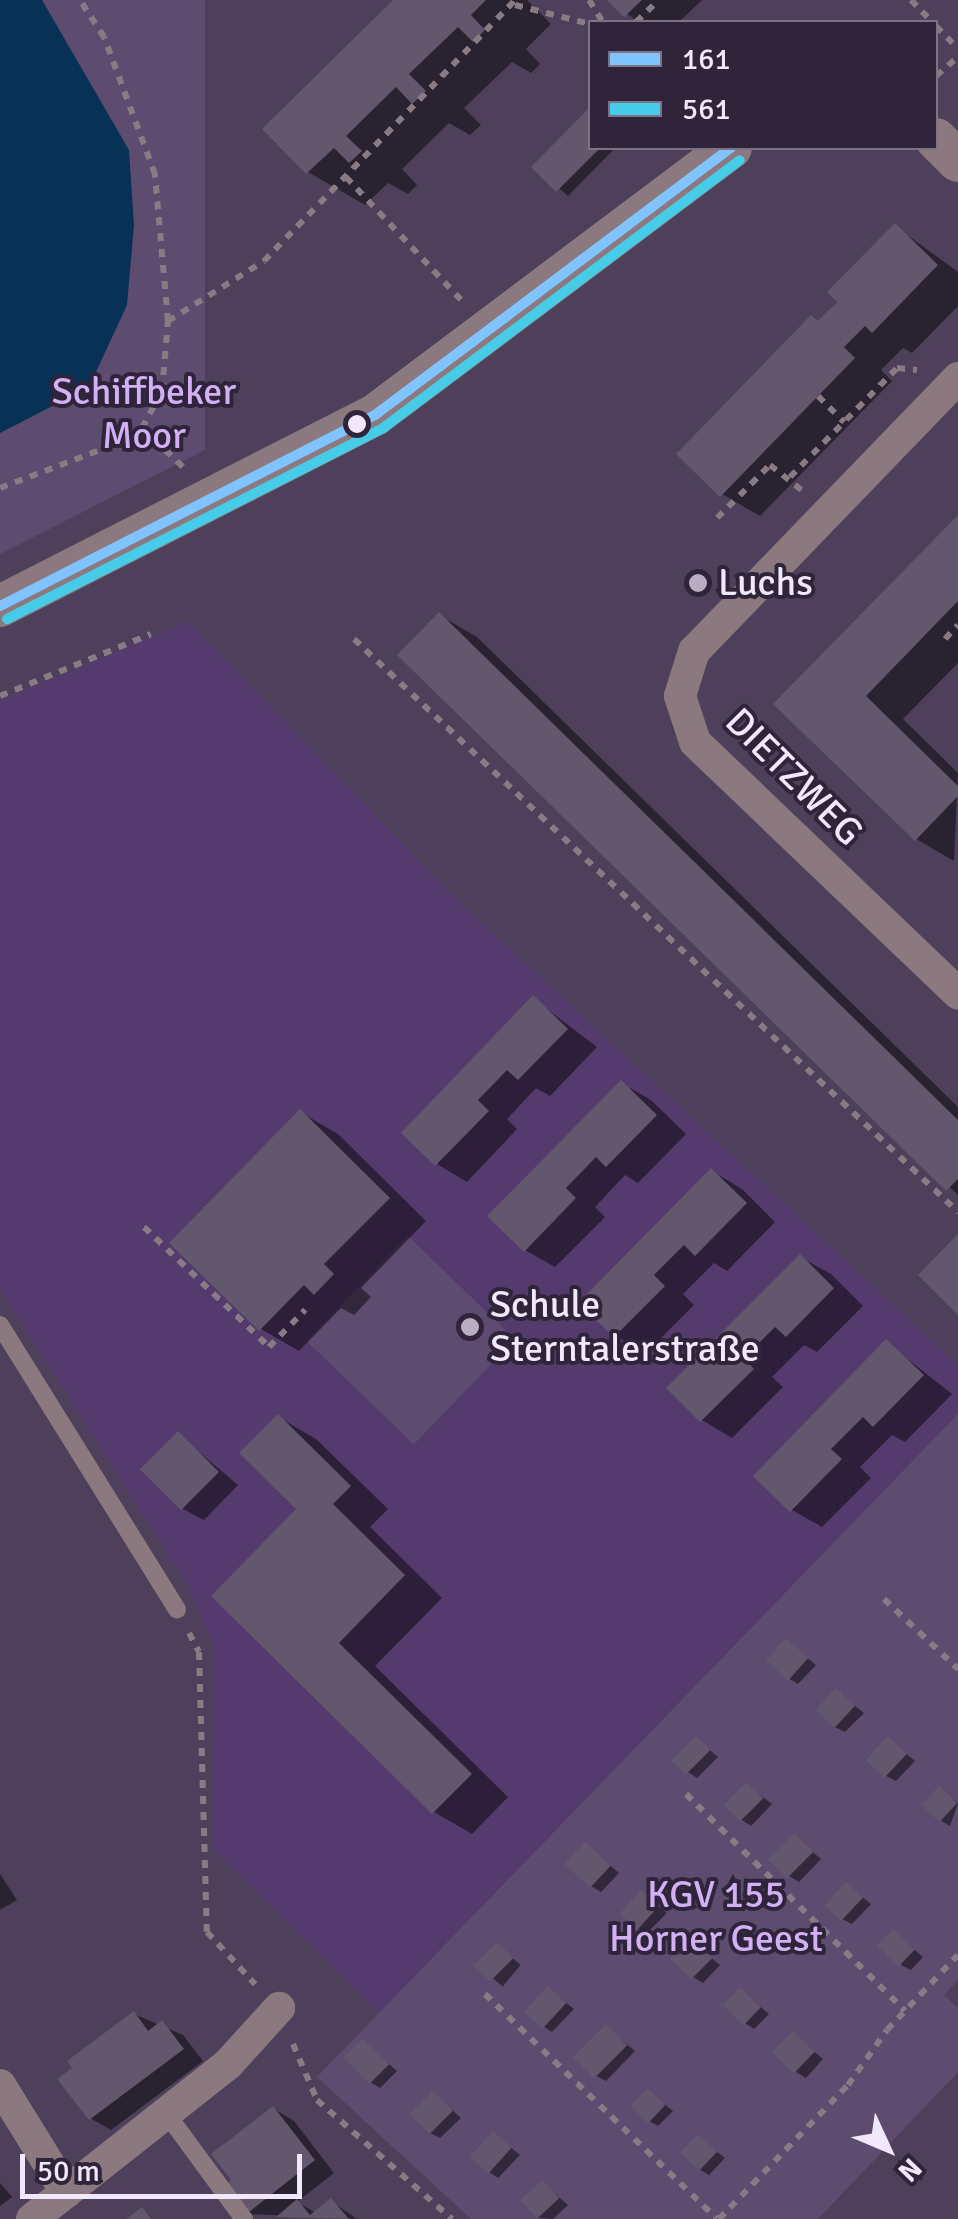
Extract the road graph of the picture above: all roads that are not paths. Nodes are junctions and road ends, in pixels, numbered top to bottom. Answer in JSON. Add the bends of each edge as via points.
{"nodes":[{"id":1,"x":938,"y":141,"type":"edge"},
{"id":2,"x":729,"y":150,"type":"edge"},
{"id":3,"x":958,"y":160,"type":"edge"},
{"id":4,"x":952,"y":384,"type":"edge"},
{"id":5,"x":0,"y":606,"type":"edge"},
{"id":6,"x":958,"y":993,"type":"edge"},
{"id":7,"x":0,"y":1325,"type":"edge"},
{"id":8,"x":177,"y":1610,"type":"road end"},
{"id":9,"x":278,"y":2008,"type":"road end"},
{"id":10,"x":0,"y":2086,"type":"edge"},
{"id":11,"x":166,"y":2113,"type":"junction"},
{"id":12,"x":66,"y":2192,"type":"junction"},
{"id":13,"x":32,"y":2219,"type":"edge"},
{"id":14,"x":244,"y":2219,"type":"edge"}],
"edges":[{"from":1,"to":3,"type":"street"},
{"from":2,"to":5,"type":"street","via":[[376,416]]},
{"from":4,"to":6,"type":"street","name":"DIETZWEG","via":[[694,651],[680,696],[695,742]]},
{"from":7,"to":8,"type":"lane"},
{"from":9,"to":11,"type":"street","via":[[228,2064]]},
{"from":10,"to":12,"type":"street"},
{"from":11,"to":12,"type":"street"},
{"from":11,"to":14,"type":"lane"},
{"from":12,"to":13,"type":"street"}]}
